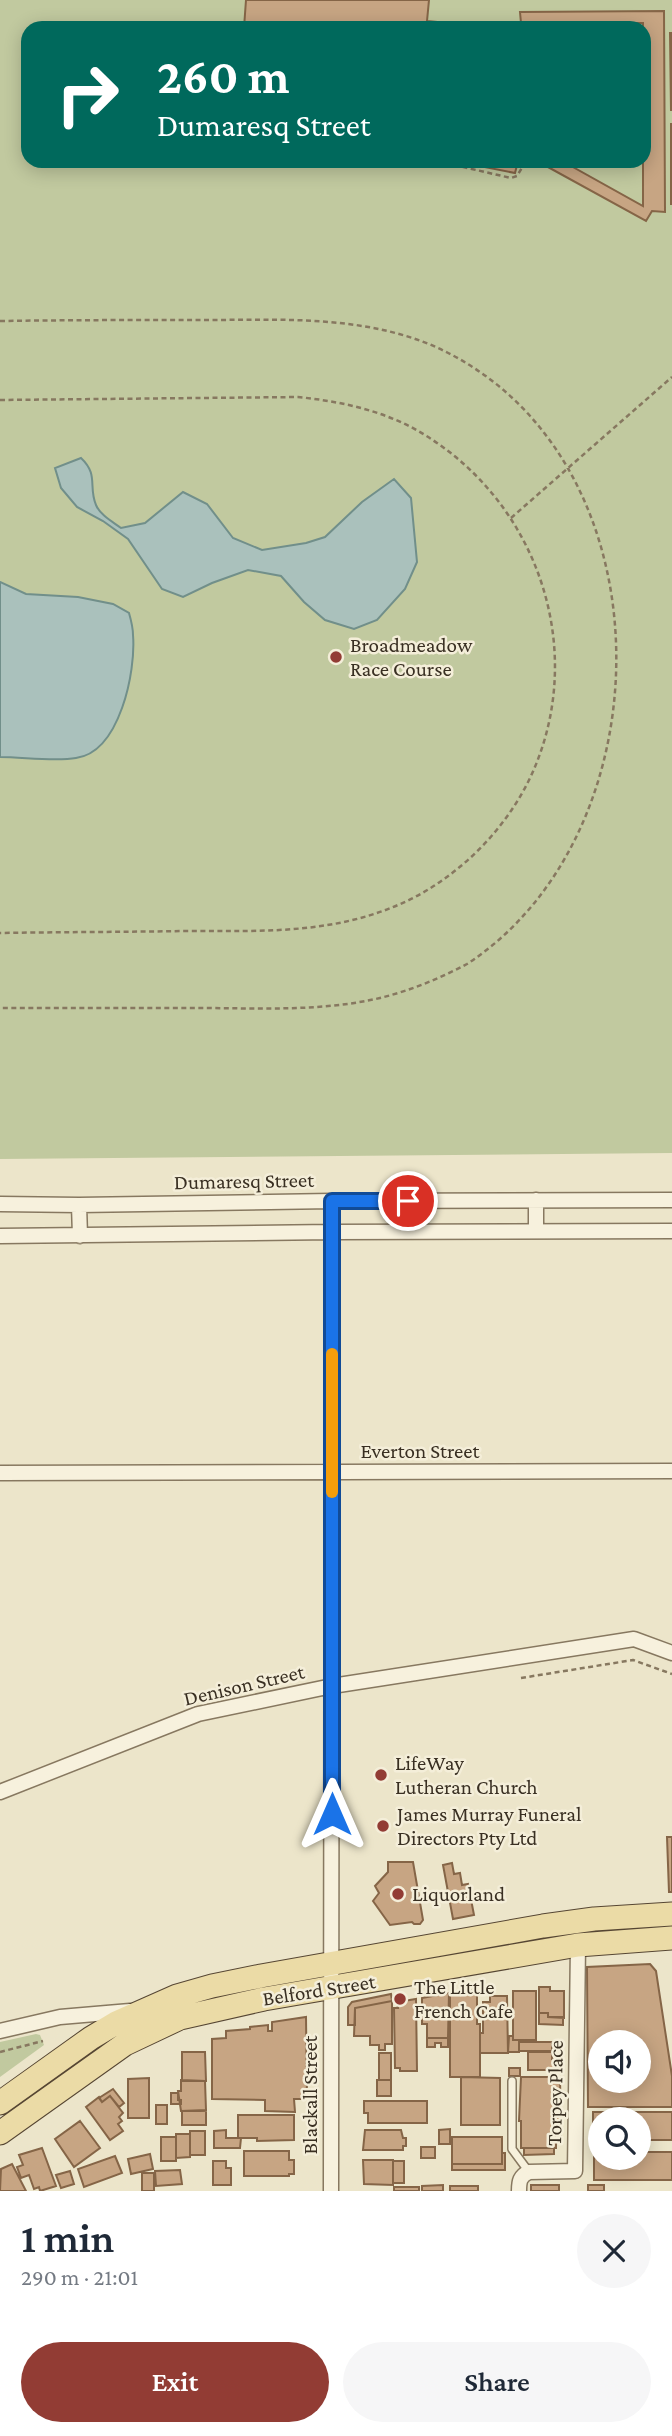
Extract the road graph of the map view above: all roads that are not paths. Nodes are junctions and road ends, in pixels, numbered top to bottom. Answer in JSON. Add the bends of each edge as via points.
{"nodes":[{"id":1,"x":536,"y":1200,"type":"junction"},
{"id":2,"x":672,"y":1200,"type":"edge"},
{"id":3,"x":332,"y":1201,"type":"junction"},
{"id":4,"x":0,"y":1204,"type":"edge"},
{"id":5,"x":79,"y":1205,"type":"junction"},
{"id":6,"x":536,"y":1231,"type":"junction"},
{"id":7,"x":672,"y":1231,"type":"edge"},
{"id":8,"x":332,"y":1232,"type":"junction"},
{"id":9,"x":0,"y":1236,"type":"edge"},
{"id":10,"x":80,"y":1236,"type":"junction"},
{"id":11,"x":672,"y":1471,"type":"edge"},
{"id":12,"x":332,"y":1472,"type":"junction"},
{"id":13,"x":0,"y":1473,"type":"edge"},
{"id":14,"x":672,"y":1653,"type":"edge"},
{"id":15,"x":332,"y":1686,"type":"junction"},
{"id":16,"x":0,"y":1792,"type":"edge"},
{"id":17,"x":672,"y":1914,"type":"edge"},
{"id":18,"x":672,"y":1938,"type":"edge"},
{"id":19,"x":578,"y":1945,"type":"junction"},
{"id":20,"x":332,"y":1963,"type":"junction"},
{"id":21,"x":332,"y":1988,"type":"junction"},
{"id":22,"x":141,"y":2011,"type":"junction"},
{"id":23,"x":0,"y":2031,"type":"edge"},
{"id":24,"x":512,"y":2081,"type":"dead end"},
{"id":25,"x":0,"y":2103,"type":"edge"},
{"id":26,"x":0,"y":2133,"type":"edge"},
{"id":27,"x":529,"y":2172,"type":"junction"},
{"id":28,"x":331,"y":2191,"type":"edge"},
{"id":29,"x":519,"y":2191,"type":"edge"}],
"edges":[{"from":1,"to":2,"type":"street","name":"Dumaresq Street"},
{"from":1,"to":3,"type":"street","name":"Dumaresq Street"},
{"from":1,"to":6,"type":"street"},
{"from":3,"to":5,"type":"street","name":"Dumaresq Street"},
{"from":3,"to":8,"type":"street","name":"Blackall Street"},
{"from":4,"to":5,"type":"street","name":"Dumaresq Street"},
{"from":5,"to":10,"type":"street"},
{"from":6,"to":7,"type":"street"},
{"from":6,"to":8,"type":"street"},
{"from":8,"to":10,"type":"street"},
{"from":8,"to":12,"type":"street","name":"Blackall Street"},
{"from":9,"to":10,"type":"street"},
{"from":11,"to":12,"type":"street","name":"Everton Street"},
{"from":12,"to":13,"type":"street","name":"Everton Street"},
{"from":12,"to":15,"type":"street","name":"Blackall Street"},
{"from":14,"to":15,"type":"street","name":"Denison Street","via":[[634,1639]]},
{"from":15,"to":16,"type":"street","name":"Denison Street","via":[[198,1714]]},
{"from":15,"to":20,"type":"street","name":"Blackall Street"},
{"from":17,"to":20,"type":"main road","name":"Belford Street","via":[[543,1926]]},
{"from":18,"to":19,"type":"main road","name":"Belford Street"},
{"from":19,"to":21,"type":"main road","name":"Belford Street"},
{"from":19,"to":27,"type":"street","name":"Torpey Place","via":[[575,2171]]},
{"from":20,"to":21,"type":"street","name":"Blackall Street"},
{"from":20,"to":22,"type":"main road","name":"Belford Street","via":[[212,1986]]},
{"from":21,"to":26,"type":"main road","name":"Belford Street","via":[[180,2018],[125,2044]]},
{"from":21,"to":28,"type":"street","name":"Blackall Street"},
{"from":22,"to":23,"type":"street","via":[[60,2017]]},
{"from":22,"to":25,"type":"main road","name":"Belford Street","via":[[91,2038]]},
{"from":24,"to":27,"type":"lane","via":[[512,2150]]},
{"from":27,"to":29,"type":"street","name":"Torpey Place","via":[[522,2175]]}]}
